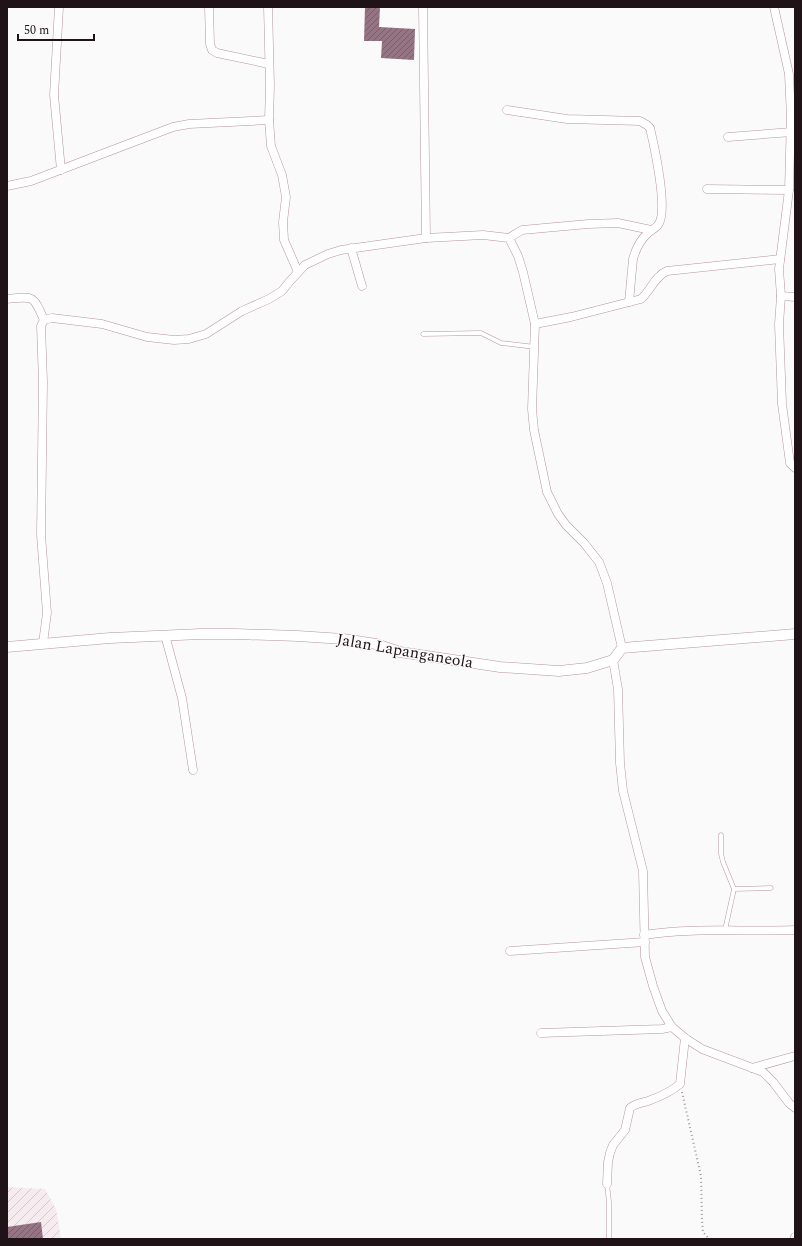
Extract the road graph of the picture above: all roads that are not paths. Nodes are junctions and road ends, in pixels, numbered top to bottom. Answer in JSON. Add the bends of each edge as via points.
{"nodes":[{"id":1,"x":59,"y":7,"type":"edge"},
{"id":2,"x":209,"y":7,"type":"edge"},
{"id":3,"x":268,"y":7,"type":"edge"},
{"id":4,"x":423,"y":7,"type":"edge"},
{"id":5,"x":774,"y":7,"type":"edge"},
{"id":6,"x":269,"y":64,"type":"junction"},
{"id":7,"x":507,"y":110,"type":"dead end"},
{"id":8,"x":793,"y":117,"type":"edge"},
{"id":9,"x":269,"y":120,"type":"junction"},
{"id":10,"x":792,"y":132,"type":"junction"},
{"id":11,"x":728,"y":137,"type":"dead end"},
{"id":12,"x":61,"y":170,"type":"junction"},
{"id":13,"x":7,"y":186,"type":"edge"},
{"id":14,"x":707,"y":189,"type":"dead end"},
{"id":15,"x":789,"y":190,"type":"junction"},
{"id":16,"x":651,"y":230,"type":"junction"},
{"id":17,"x":426,"y":238,"type":"junction"},
{"id":18,"x":508,"y":238,"type":"junction"},
{"id":19,"x":351,"y":248,"type":"junction"},
{"id":20,"x":780,"y":259,"type":"junction"},
{"id":21,"x":298,"y":272,"type":"junction"},
{"id":22,"x":362,"y":286,"type":"dead end"},
{"id":23,"x":781,"y":296,"type":"junction"},
{"id":24,"x":795,"y":298,"type":"edge"},
{"id":25,"x":7,"y":299,"type":"edge"},
{"id":26,"x":629,"y":302,"type":"junction"},
{"id":27,"x":44,"y":320,"type":"junction"},
{"id":28,"x":535,"y":324,"type":"junction"},
{"id":29,"x":423,"y":334,"type":"dead end"},
{"id":30,"x":535,"y":347,"type":"junction"},
{"id":31,"x":795,"y":468,"type":"edge"},
{"id":32,"x":795,"y":634,"type":"edge"},
{"id":33,"x":165,"y":636,"type":"junction"},
{"id":34,"x":43,"y":643,"type":"junction"},
{"id":35,"x":7,"y":647,"type":"edge"},
{"id":36,"x":622,"y":648,"type":"junction"},
{"id":37,"x":613,"y":660,"type":"junction"},
{"id":38,"x":193,"y":770,"type":"dead end"},
{"id":39,"x":721,"y":835,"type":"dead end"},
{"id":40,"x":771,"y":888,"type":"dead end"},
{"id":41,"x":734,"y":889,"type":"junction"},
{"id":42,"x":725,"y":930,"type":"junction"},
{"id":43,"x":795,"y":930,"type":"edge"},
{"id":44,"x":644,"y":938,"type":"junction"},
{"id":45,"x":510,"y":951,"type":"dead end"},
{"id":46,"x":672,"y":1027,"type":"junction"},
{"id":47,"x":541,"y":1033,"type":"dead end"},
{"id":48,"x":685,"y":1038,"type":"junction"},
{"id":49,"x":795,"y":1056,"type":"edge"},
{"id":50,"x":752,"y":1068,"type":"junction"},
{"id":51,"x":795,"y":1108,"type":"edge"},
{"id":52,"x":607,"y":1184,"type":"joint"},
{"id":53,"x":609,"y":1239,"type":"edge"}],
"edges":[{"from":1,"to":12,"type":"street","via":[[54,95]]},
{"from":2,"to":6,"type":"street","via":[[212,50]]},
{"from":3,"to":6,"type":"street"},
{"from":4,"to":17,"type":"street"},
{"from":5,"to":8,"type":"street","via":[[789,74]]},
{"from":6,"to":9,"type":"street"},
{"from":7,"to":16,"type":"street","via":[[567,119],[640,122],[647,125],[650,128],[657,159],[662,199],[659,225]]},
{"from":8,"to":10,"type":"street"},
{"from":9,"to":12,"type":"street","via":[[173,127]]},
{"from":9,"to":21,"type":"street","via":[[272,146],[286,197],[284,240]]},
{"from":10,"to":11,"type":"street"},
{"from":10,"to":15,"type":"street"},
{"from":12,"to":13,"type":"street","via":[[32,181]]},
{"from":14,"to":15,"type":"street"},
{"from":15,"to":20,"type":"street"},
{"from":16,"to":18,"type":"street","via":[[618,223],[588,224],[522,230]]},
{"from":16,"to":26,"type":"street","via":[[642,238],[635,252]]},
{"from":17,"to":18,"type":"street","via":[[483,235]]},
{"from":17,"to":19,"type":"street"},
{"from":18,"to":28,"type":"street","via":[[516,251],[523,272]]},
{"from":19,"to":21,"type":"street","via":[[315,260]]},
{"from":19,"to":22,"type":"street"},
{"from":20,"to":23,"type":"street"},
{"from":20,"to":26,"type":"street","via":[[667,271],[653,283],[641,299]]},
{"from":21,"to":27,"type":"street","via":[[282,291],[269,300],[242,311],[206,334],[189,339],[147,337],[102,324],[52,318]]},
{"from":23,"to":24,"type":"street"},
{"from":23,"to":31,"type":"street","via":[[779,324],[782,404],[790,463]]},
{"from":25,"to":27,"type":"street","via":[[33,299]]},
{"from":26,"to":28,"type":"street"},
{"from":27,"to":34,"type":"street","via":[[41,326],[41,535],[47,613]]},
{"from":28,"to":30,"type":"street"},
{"from":29,"to":30,"type":"lane","via":[[481,333],[501,342]]},
{"from":30,"to":36,"type":"street","via":[[532,409],[546,492],[566,526],[600,562]]},
{"from":32,"to":36,"type":"street"},
{"from":33,"to":34,"type":"street","name":"Jalan Lapanganeola"},
{"from":33,"to":37,"type":"street","name":"Jalan Lapanganeola","via":[[236,634],[343,639],[376,644],[400,652],[500,667],[559,671],[587,668]]},
{"from":33,"to":38,"type":"street","via":[[182,698]]},
{"from":34,"to":35,"type":"street","name":"Jalan Lapanganeola"},
{"from":36,"to":37,"type":"street"},
{"from":37,"to":44,"type":"street","via":[[618,689],[623,791],[643,871]]},
{"from":39,"to":41,"type":"lane","via":[[721,854]]},
{"from":40,"to":41,"type":"lane"},
{"from":41,"to":42,"type":"lane"},
{"from":42,"to":43,"type":"street"},
{"from":42,"to":44,"type":"street","via":[[659,932]]},
{"from":44,"to":45,"type":"street"},
{"from":44,"to":46,"type":"street","via":[[645,957],[653,986],[662,1011]]},
{"from":46,"to":47,"type":"street"},
{"from":46,"to":48,"type":"street"},
{"from":48,"to":50,"type":"street","via":[[702,1049]]},
{"from":48,"to":52,"type":"street","via":[[680,1084],[630,1108],[625,1130],[613,1145],[608,1162]]},
{"from":49,"to":50,"type":"street"},
{"from":50,"to":51,"type":"street","via":[[763,1072]]},
{"from":52,"to":53,"type":"lane"}]}
